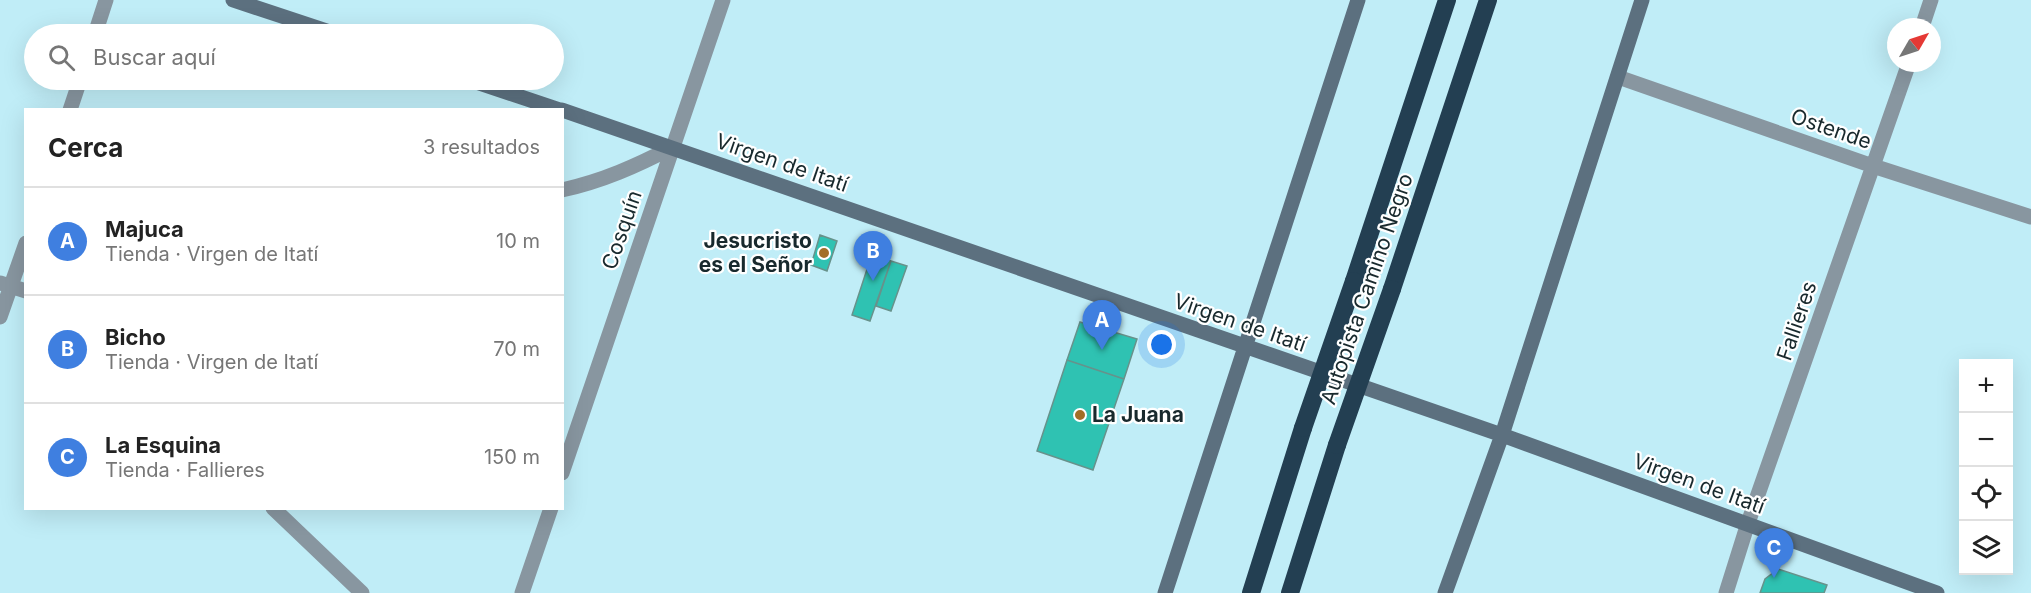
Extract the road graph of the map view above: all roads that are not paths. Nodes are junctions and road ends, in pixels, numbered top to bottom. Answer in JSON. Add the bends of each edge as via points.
{"nodes":[{"id":1,"x":106,"y":0,"type":"edge"},
{"id":2,"x":232,"y":0,"type":"edge"},
{"id":3,"x":723,"y":0,"type":"edge"},
{"id":4,"x":1358,"y":0,"type":"edge"},
{"id":5,"x":1447,"y":0,"type":"edge"},
{"id":6,"x":1488,"y":0,"type":"edge"},
{"id":7,"x":1642,"y":0,"type":"edge"},
{"id":8,"x":1931,"y":0,"type":"edge"},
{"id":9,"x":1925,"y":18,"type":"edge"},
{"id":10,"x":98,"y":24,"type":"edge"},
{"id":11,"x":305,"y":24,"type":"edge"},
{"id":12,"x":1906,"y":72,"type":"edge"},
{"id":13,"x":1618,"y":77,"type":"junction"},
{"id":14,"x":77,"y":90,"type":"edge"},
{"id":15,"x":500,"y":90,"type":"edge"},
{"id":16,"x":71,"y":108,"type":"edge"},
{"id":17,"x":555,"y":108,"type":"edge"},
{"id":18,"x":564,"y":111,"type":"edge"},
{"id":19,"x":673,"y":147,"type":"junction"},
{"id":20,"x":1873,"y":166,"type":"junction"},
{"id":21,"x":564,"y":190,"type":"edge"},
{"id":22,"x":2031,"y":217,"type":"edge"},
{"id":23,"x":24,"y":249,"type":"edge"},
{"id":24,"x":12,"y":287,"type":"edge"},
{"id":25,"x":0,"y":317,"type":"edge"},
{"id":26,"x":1245,"y":348,"type":"junction"},
{"id":27,"x":1502,"y":435,"type":"junction"},
{"id":28,"x":564,"y":467,"type":"edge"},
{"id":29,"x":275,"y":510,"type":"edge"},
{"id":30,"x":549,"y":510,"type":"edge"},
{"id":31,"x":1748,"y":523,"type":"junction"},
{"id":32,"x":362,"y":593,"type":"edge"},
{"id":33,"x":522,"y":593,"type":"edge"},
{"id":34,"x":1165,"y":593,"type":"edge"},
{"id":35,"x":1251,"y":593,"type":"edge"},
{"id":36,"x":1290,"y":593,"type":"edge"},
{"id":37,"x":1445,"y":593,"type":"edge"},
{"id":38,"x":1726,"y":593,"type":"edge"},
{"id":39,"x":1937,"y":593,"type":"edge"}],
"edges":[{"from":1,"to":10,"type":"street"},
{"from":2,"to":11,"type":"street"},
{"from":3,"to":19,"type":"street","name":"Cosquín"},
{"from":4,"to":26,"type":"street"},
{"from":5,"to":35,"type":"highway","name":"Autopista Camino Negro","bridge":true},
{"from":6,"to":36,"type":"highway","name":"Autopista Camino Negro","bridge":true},
{"from":7,"to":13,"type":"street"},
{"from":8,"to":9,"type":"street"},
{"from":12,"to":20,"type":"street","name":"Fallieres"},
{"from":13,"to":20,"type":"street","name":"Ostende"},
{"from":13,"to":27,"type":"street"},
{"from":14,"to":16,"type":"street"},
{"from":15,"to":17,"type":"street","name":"Virgen de Itatí"},
{"from":18,"to":19,"type":"street","name":"Virgen de Itatí"},
{"from":19,"to":21,"type":"street","via":[[591,184]]},
{"from":19,"to":26,"type":"street","name":"Virgen de Itatí"},
{"from":19,"to":28,"type":"street","name":"Cosquín"},
{"from":20,"to":22,"type":"street","name":"Ostende"},
{"from":20,"to":31,"type":"street","name":"Fallieres"},
{"from":23,"to":24,"type":"street"},
{"from":24,"to":25,"type":"street"},
{"from":26,"to":27,"type":"street","name":"Virgen de Itatí"},
{"from":26,"to":34,"type":"street"},
{"from":27,"to":31,"type":"street","name":"Virgen de Itatí"},
{"from":27,"to":37,"type":"street"},
{"from":29,"to":32,"type":"street"},
{"from":30,"to":33,"type":"street"},
{"from":31,"to":38,"type":"street","name":"Fallieres"},
{"from":31,"to":39,"type":"street","name":"Virgen de Itatí"}]}
